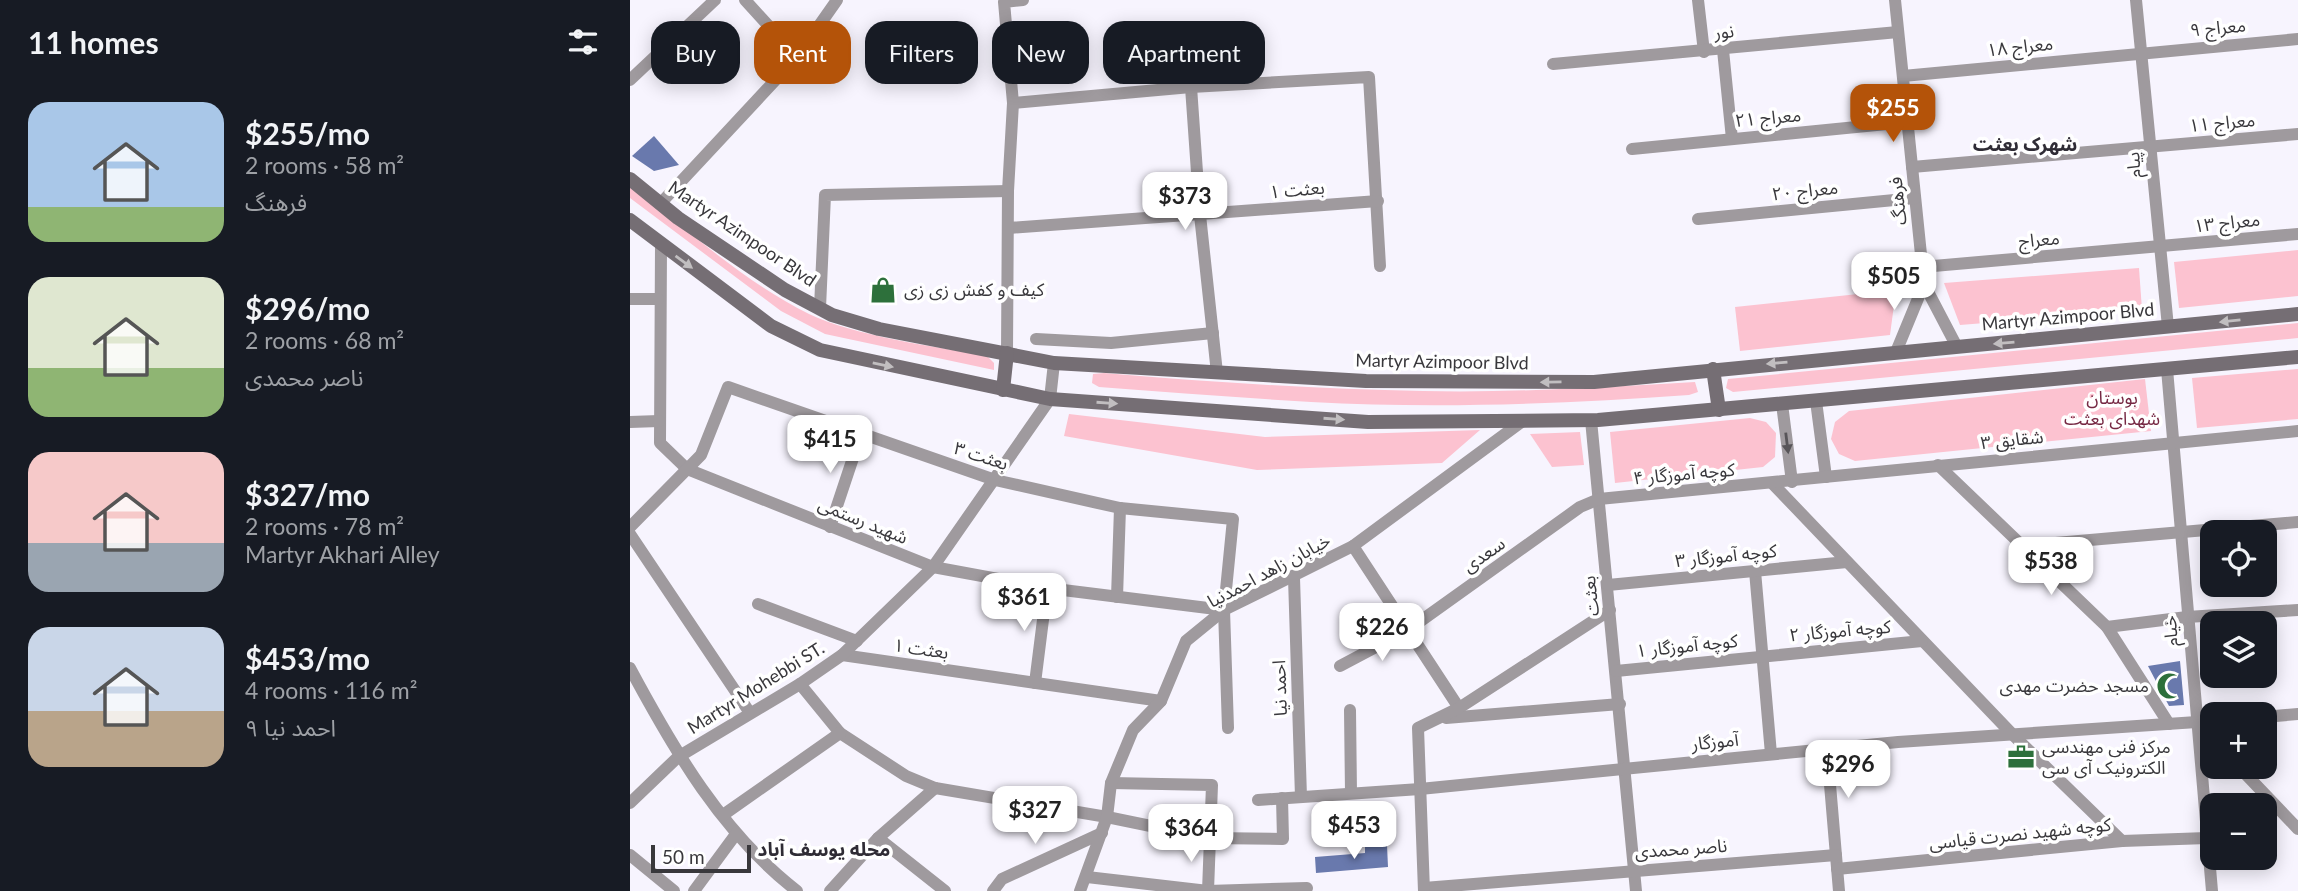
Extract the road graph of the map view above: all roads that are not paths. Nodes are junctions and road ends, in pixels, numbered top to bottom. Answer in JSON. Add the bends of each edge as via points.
{"nodes":[{"id":1,"x":715,"y":0,"type":"edge"},
{"id":2,"x":745,"y":0,"type":"edge"},
{"id":3,"x":837,"y":0,"type":"edge"},
{"id":4,"x":1023,"y":0,"type":"edge"},
{"id":5,"x":1698,"y":0,"type":"edge"},
{"id":6,"x":1895,"y":0,"type":"edge"},
{"id":7,"x":2136,"y":0,"type":"edge"},
{"id":8,"x":764,"y":21,"type":"edge"},
{"id":9,"x":822,"y":21,"type":"edge"},
{"id":10,"x":1898,"y":32,"type":"junction"},
{"id":11,"x":2298,"y":39,"type":"edge"},
{"id":12,"x":1723,"y":50,"type":"junction"},
{"id":13,"x":1704,"y":52,"type":"junction"},
{"id":14,"x":2141,"y":52,"type":"junction"},
{"id":15,"x":1553,"y":64,"type":"dead end"},
{"id":16,"x":1903,"y":76,"type":"junction"},
{"id":17,"x":630,"y":80,"type":"edge"},
{"id":18,"x":772,"y":84,"type":"edge"},
{"id":19,"x":1191,"y":87,"type":"junction"},
{"id":20,"x":1013,"y":103,"type":"junction"},
{"id":21,"x":1907,"y":122,"type":"junction"},
{"id":22,"x":2298,"y":134,"type":"edge"},
{"id":23,"x":1732,"y":139,"type":"junction"},
{"id":24,"x":2150,"y":147,"type":"junction"},
{"id":25,"x":1632,"y":149,"type":"dead end"},
{"id":26,"x":1912,"y":167,"type":"junction"},
{"id":27,"x":630,"y":179,"type":"edge"},
{"id":28,"x":1008,"y":191,"type":"junction"},
{"id":29,"x":1915,"y":198,"type":"junction"},
{"id":30,"x":1378,"y":201,"type":"junction"},
{"id":31,"x":660,"y":204,"type":"junction"},
{"id":32,"x":1200,"y":215,"type":"junction"},
{"id":33,"x":1698,"y":219,"type":"dead end"},
{"id":34,"x":630,"y":220,"type":"edge"},
{"id":35,"x":1009,"y":228,"type":"junction"},
{"id":36,"x":2298,"y":234,"type":"edge"},
{"id":37,"x":661,"y":246,"type":"junction"},
{"id":38,"x":2159,"y":248,"type":"junction"},
{"id":39,"x":1380,"y":266,"type":"dead end"},
{"id":40,"x":1922,"y":267,"type":"junction"},
{"id":41,"x":1924,"y":284,"type":"junction"},
{"id":42,"x":630,"y":299,"type":"edge"},
{"id":43,"x":658,"y":299,"type":"junction"},
{"id":44,"x":820,"y":308,"type":"junction"},
{"id":45,"x":2298,"y":314,"type":"edge"},
{"id":46,"x":2168,"y":327,"type":"junction"},
{"id":47,"x":1213,"y":333,"type":"junction"},
{"id":48,"x":1037,"y":339,"type":"dead end"},
{"id":49,"x":1957,"y":347,"type":"junction"},
{"id":50,"x":1896,"y":352,"type":"junction"},
{"id":51,"x":1007,"y":353,"type":"junction"},
{"id":52,"x":2298,"y":357,"type":"edge"},
{"id":53,"x":1054,"y":363,"type":"junction"},
{"id":54,"x":1713,"y":369,"type":"junction"},
{"id":55,"x":2167,"y":369,"type":"junction"},
{"id":56,"x":1217,"y":373,"type":"junction"},
{"id":57,"x":1003,"y":390,"type":"junction"},
{"id":58,"x":1050,"y":399,"type":"junction"},
{"id":59,"x":1815,"y":401,"type":"junction"},
{"id":60,"x":1782,"y":404,"type":"junction"},
{"id":61,"x":1719,"y":410,"type":"junction"},
{"id":62,"x":1591,"y":420,"type":"junction"},
{"id":63,"x":659,"y":421,"type":"junction"},
{"id":64,"x":1524,"y":421,"type":"junction"},
{"id":65,"x":630,"y":422,"type":"edge"},
{"id":66,"x":2298,"y":431,"type":"edge"},
{"id":67,"x":861,"y":433,"type":"junction"},
{"id":68,"x":2174,"y":442,"type":"junction"},
{"id":69,"x":1938,"y":466,"type":"junction"},
{"id":70,"x":687,"y":469,"type":"junction"},
{"id":71,"x":1826,"y":477,"type":"junction"},
{"id":72,"x":995,"y":480,"type":"junction"},
{"id":73,"x":1792,"y":482,"type":"junction"},
{"id":74,"x":1773,"y":484,"type":"junction"},
{"id":75,"x":1599,"y":499,"type":"junction"},
{"id":76,"x":1120,"y":508,"type":"junction"},
{"id":77,"x":2298,"y":522,"type":"edge"},
{"id":78,"x":630,"y":527,"type":"edge"},
{"id":79,"x":830,"y":527,"type":"junction"},
{"id":80,"x":2181,"y":532,"type":"junction"},
{"id":81,"x":630,"y":534,"type":"edge"},
{"id":82,"x":1353,"y":546,"type":"junction"},
{"id":83,"x":2021,"y":546,"type":"junction"},
{"id":84,"x":1847,"y":562,"type":"junction"},
{"id":85,"x":933,"y":567,"type":"junction"},
{"id":86,"x":1755,"y":571,"type":"junction"},
{"id":87,"x":1294,"y":578,"type":"junction"},
{"id":88,"x":1608,"y":585,"type":"junction"},
{"id":89,"x":1046,"y":587,"type":"junction"},
{"id":90,"x":1117,"y":597,"type":"junction"},
{"id":91,"x":758,"y":604,"type":"dead end"},
{"id":92,"x":1224,"y":610,"type":"junction"},
{"id":93,"x":1610,"y":610,"type":"junction"},
{"id":94,"x":2298,"y":610,"type":"edge"},
{"id":95,"x":2187,"y":617,"type":"junction"},
{"id":96,"x":2107,"y":627,"type":"junction"},
{"id":97,"x":1408,"y":630,"type":"junction"},
{"id":98,"x":858,"y":641,"type":"junction"},
{"id":99,"x":1922,"y":641,"type":"junction"},
{"id":100,"x":842,"y":655,"type":"junction"},
{"id":101,"x":1762,"y":656,"type":"junction"},
{"id":102,"x":1340,"y":666,"type":"dead end"},
{"id":103,"x":630,"y":668,"type":"edge"},
{"id":104,"x":1616,"y":671,"type":"junction"},
{"id":105,"x":1035,"y":683,"type":"junction"},
{"id":106,"x":800,"y":684,"type":"junction"},
{"id":107,"x":1161,"y":701,"type":"junction"},
{"id":108,"x":1620,"y":704,"type":"junction"},
{"id":109,"x":1459,"y":708,"type":"junction"},
{"id":110,"x":1350,"y":710,"type":"dead end"},
{"id":111,"x":750,"y":713,"type":"junction"},
{"id":112,"x":2298,"y":714,"type":"edge"},
{"id":113,"x":2277,"y":716,"type":"edge"},
{"id":114,"x":1437,"y":718,"type":"junction"},
{"id":115,"x":2196,"y":722,"type":"junction"},
{"id":116,"x":2200,"y":722,"type":"edge"},
{"id":117,"x":2169,"y":724,"type":"junction"},
{"id":118,"x":2200,"y":726,"type":"edge"},
{"id":119,"x":1228,"y":728,"type":"dead end"},
{"id":120,"x":839,"y":733,"type":"junction"},
{"id":121,"x":2013,"y":735,"type":"junction"},
{"id":122,"x":1827,"y":749,"type":"junction"},
{"id":123,"x":1771,"y":754,"type":"junction"},
{"id":124,"x":678,"y":757,"type":"junction"},
{"id":125,"x":1626,"y":768,"type":"junction"},
{"id":126,"x":2252,"y":779,"type":"edge"},
{"id":127,"x":1111,"y":783,"type":"junction"},
{"id":128,"x":935,"y":788,"type":"junction"},
{"id":129,"x":1420,"y":789,"type":"junction"},
{"id":130,"x":1351,"y":793,"type":"junction"},
{"id":131,"x":2203,"y":793,"type":"edge"},
{"id":132,"x":1301,"y":797,"type":"junction"},
{"id":133,"x":1282,"y":798,"type":"junction"},
{"id":134,"x":1258,"y":800,"type":"dead end"},
{"id":135,"x":630,"y":803,"type":"edge"},
{"id":136,"x":2291,"y":814,"type":"edge"},
{"id":137,"x":723,"y":815,"type":"junction"},
{"id":138,"x":1107,"y":817,"type":"junction"},
{"id":139,"x":2298,"y":830,"type":"edge"},
{"id":140,"x":736,"y":834,"type":"junction"},
{"id":141,"x":1102,"y":834,"type":"junction"},
{"id":142,"x":878,"y":838,"type":"junction"},
{"id":143,"x":1209,"y":838,"type":"junction"},
{"id":144,"x":2200,"y":838,"type":"edge"},
{"id":145,"x":2122,"y":841,"type":"junction"},
{"id":146,"x":630,"y":855,"type":"edge"},
{"id":147,"x":1836,"y":855,"type":"junction"},
{"id":148,"x":1837,"y":869,"type":"junction"},
{"id":149,"x":1636,"y":870,"type":"junction"},
{"id":150,"x":2210,"y":870,"type":"edge"},
{"id":151,"x":1087,"y":877,"type":"junction"},
{"id":152,"x":1307,"y":888,"type":"dead end"},
{"id":153,"x":1424,"y":889,"type":"edge"},
{"id":154,"x":674,"y":891,"type":"edge"},
{"id":155,"x":694,"y":891,"type":"edge"},
{"id":156,"x":797,"y":891,"type":"edge"},
{"id":157,"x":830,"y":891,"type":"edge"},
{"id":158,"x":945,"y":891,"type":"edge"},
{"id":159,"x":993,"y":891,"type":"edge"},
{"id":160,"x":1080,"y":891,"type":"edge"},
{"id":161,"x":1208,"y":891,"type":"edge"},
{"id":162,"x":1636,"y":891,"type":"edge"},
{"id":163,"x":1839,"y":891,"type":"edge"},
{"id":164,"x":2212,"y":891,"type":"edge"}],
"edges":[{"from":1,"to":17,"type":"street"},
{"from":2,"to":8,"type":"street"},
{"from":3,"to":9,"type":"street"},
{"from":4,"to":20,"type":"street","via":[[1004,2]]},
{"from":5,"to":13,"type":"street"},
{"from":6,"to":10,"type":"street","name":"فرهنگ"},
{"from":7,"to":14,"type":"street","name":"پیام"},
{"from":10,"to":12,"type":"street","name":"نور"},
{"from":10,"to":16,"type":"street","name":"فرهنگ"},
{"from":11,"to":14,"type":"street","name":"معراج ۹"},
{"from":12,"to":13,"type":"street","name":"نور"},
{"from":12,"to":23,"type":"street"},
{"from":13,"to":15,"type":"street","name":"نور"},
{"from":14,"to":16,"type":"street","name":"معراج ۱۸"},
{"from":14,"to":24,"type":"street","name":"پیام"},
{"from":16,"to":21,"type":"street","name":"فرهنگ"},
{"from":18,"to":31,"type":"street"},
{"from":19,"to":20,"type":"street"},
{"from":19,"to":30,"type":"street","via":[[1369,77]]},
{"from":19,"to":32,"type":"street"},
{"from":20,"to":28,"type":"street"},
{"from":21,"to":23,"type":"street","name":"معراج ۲۱"},
{"from":21,"to":26,"type":"street","name":"فرهنگ"},
{"from":22,"to":24,"type":"street","name":"معراج ۱۱"},
{"from":23,"to":25,"type":"street","name":"معراج ۲۱"},
{"from":24,"to":26,"type":"street","name":"معراج ۱۱"},
{"from":24,"to":38,"type":"street","name":"پیام"},
{"from":26,"to":29,"type":"street","name":"فرهنگ"},
{"from":27,"to":31,"type":"main road","name":"Martyr Azimpoor Blvd"},
{"from":28,"to":35,"type":"street"},
{"from":28,"to":44,"type":"street","via":[[825,195]]},
{"from":29,"to":33,"type":"street","name":"معراج ۲۰"},
{"from":29,"to":40,"type":"street","name":"فرهنگ"},
{"from":30,"to":32,"type":"street","name":"بعثت ۱"},
{"from":30,"to":39,"type":"street"},
{"from":31,"to":44,"type":"main road","name":"Martyr Azimpoor Blvd"},
{"from":32,"to":35,"type":"street","name":"بعثت ۱"},
{"from":32,"to":47,"type":"street"},
{"from":34,"to":37,"type":"main road"},
{"from":35,"to":51,"type":"street"},
{"from":36,"to":38,"type":"street","name":"معراج ۱۳"},
{"from":37,"to":43,"type":"street","name":"شهید رستمی"},
{"from":37,"to":57,"type":"main road","one_way":true,"via":[[771,326],[820,350]]},
{"from":38,"to":40,"type":"street","name":"معراج"},
{"from":38,"to":46,"type":"street","name":"پیام"},
{"from":40,"to":41,"type":"street","name":"فرهنگ"},
{"from":41,"to":49,"type":"street"},
{"from":41,"to":50,"type":"street","name":"فرهنگ"},
{"from":42,"to":43,"type":"street"},
{"from":43,"to":63,"type":"street","name":"شهید رستمی"},
{"from":44,"to":51,"type":"main road","name":"Martyr Azimpoor Blvd","via":[[879,329]]},
{"from":45,"to":46,"type":"main road","name":"Martyr Azimpoor Blvd","one_way":true},
{"from":46,"to":49,"type":"main road","name":"Martyr Azimpoor Blvd","one_way":true},
{"from":47,"to":48,"type":"street","via":[[1111,343]]},
{"from":47,"to":56,"type":"street"},
{"from":49,"to":50,"type":"main road","name":"Martyr Azimpoor Blvd"},
{"from":50,"to":54,"type":"main road","name":"Martyr Azimpoor Blvd","one_way":true},
{"from":51,"to":53,"type":"main road","name":"Martyr Azimpoor Blvd"},
{"from":51,"to":57,"type":"main road"},
{"from":52,"to":55,"type":"main road"},
{"from":53,"to":56,"type":"main road","name":"Martyr Azimpoor Blvd"},
{"from":53,"to":58,"type":"street"},
{"from":54,"to":56,"type":"main road","name":"Martyr Azimpoor Blvd","one_way":true,"via":[[1581,382],[1366,381]]},
{"from":54,"to":61,"type":"main road"},
{"from":55,"to":59,"type":"main road"},
{"from":55,"to":68,"type":"street","name":"خیام"},
{"from":57,"to":58,"type":"main road"},
{"from":58,"to":64,"type":"main road","one_way":true,"via":[[1368,422]]},
{"from":58,"to":72,"type":"street","name":"Martyr Mohebbi ST."},
{"from":59,"to":60,"type":"main road"},
{"from":59,"to":71,"type":"street"},
{"from":60,"to":61,"type":"main road"},
{"from":60,"to":73,"type":"street","one_way":true},
{"from":61,"to":62,"type":"main road"},
{"from":62,"to":64,"type":"main road"},
{"from":62,"to":75,"type":"street","name":"بعثت"},
{"from":63,"to":65,"type":"street"},
{"from":63,"to":70,"type":"street","name":"شهید رستمی","via":[[660,443]]},
{"from":64,"to":82,"type":"street","name":"خیابان زاهد احمدنیا"},
{"from":66,"to":68,"type":"street","name":"شقایق ۳"},
{"from":67,"to":70,"type":"street","name":"بعثت ۳","via":[[728,387],[701,455]]},
{"from":67,"to":72,"type":"street","name":"بعثت ۳"},
{"from":67,"to":79,"type":"street"},
{"from":68,"to":69,"type":"street","name":"شقایق ۳"},
{"from":68,"to":80,"type":"street","name":"خیام"},
{"from":69,"to":71,"type":"street","name":"شقایق ۳"},
{"from":69,"to":83,"type":"street"},
{"from":70,"to":78,"type":"street"},
{"from":70,"to":79,"type":"street","name":"شهید رستمی"},
{"from":71,"to":73,"type":"street","name":"کوچه آموزگار ۴"},
{"from":72,"to":76,"type":"street","name":"بعثت ۳"},
{"from":72,"to":85,"type":"street","name":"Martyr Mohebbi ST."},
{"from":73,"to":74,"type":"street","name":"کوچه آموزگار ۴"},
{"from":74,"to":75,"type":"street","name":"کوچه آموزگار ۴"},
{"from":74,"to":84,"type":"street"},
{"from":75,"to":88,"type":"street","name":"بعثت"},
{"from":75,"to":97,"type":"street","name":"سعدی"},
{"from":76,"to":90,"type":"street"},
{"from":76,"to":92,"type":"street","name":"بعثت ۳","via":[[1233,519]]},
{"from":77,"to":80,"type":"street"},
{"from":79,"to":85,"type":"street","name":"شهید رستمی"},
{"from":80,"to":83,"type":"street"},
{"from":80,"to":95,"type":"street","name":"خیام"},
{"from":81,"to":111,"type":"street"},
{"from":82,"to":87,"type":"street","name":"خیابان زاهد احمدنیا"},
{"from":82,"to":97,"type":"street"},
{"from":83,"to":96,"type":"street"},
{"from":84,"to":86,"type":"street","name":"کوچه آموزگار ۳"},
{"from":84,"to":99,"type":"street"},
{"from":85,"to":89,"type":"street","name":"شهید رستمی"},
{"from":85,"to":98,"type":"street","name":"Martyr Mohebbi ST."},
{"from":86,"to":88,"type":"street","name":"کوچه آموزگار ۳"},
{"from":86,"to":101,"type":"street"},
{"from":87,"to":92,"type":"street","name":"خیابان زاهد احمدنیا"},
{"from":87,"to":132,"type":"street","name":"احمد نیا"},
{"from":88,"to":93,"type":"street","name":"بعثت"},
{"from":89,"to":90,"type":"street","name":"شهید رستمی"},
{"from":89,"to":105,"type":"street"},
{"from":90,"to":92,"type":"street","name":"شهید رستمی"},
{"from":91,"to":98,"type":"street"},
{"from":92,"to":107,"type":"street","name":"خیابان زاهد احمدنیا","via":[[1186,641]]},
{"from":92,"to":119,"type":"street"},
{"from":93,"to":104,"type":"street","name":"بعثت"},
{"from":93,"to":109,"type":"street"},
{"from":94,"to":95,"type":"street"},
{"from":95,"to":96,"type":"street"},
{"from":95,"to":115,"type":"street","name":"خیام"},
{"from":96,"to":117,"type":"street"},
{"from":97,"to":102,"type":"street","name":"سعدی"},
{"from":97,"to":109,"type":"street"},
{"from":98,"to":100,"type":"street","name":"Martyr Mohebbi ST."},
{"from":99,"to":101,"type":"street","name":"کوچه آموزگار ۲"},
{"from":99,"to":121,"type":"street"},
{"from":100,"to":105,"type":"street","name":"بعثت ۱"},
{"from":100,"to":106,"type":"street","name":"Martyr Mohebbi ST."},
{"from":101,"to":104,"type":"street","name":"کوچه آموزگار ۱"},
{"from":101,"to":123,"type":"street"},
{"from":103,"to":124,"type":"street"},
{"from":104,"to":108,"type":"street","name":"بعثت"},
{"from":105,"to":107,"type":"street","name":"بعثت ۱"},
{"from":106,"to":111,"type":"street","name":"Martyr Mohebbi ST."},
{"from":106,"to":120,"type":"street"},
{"from":107,"to":127,"type":"street","name":"خیابان زاهد احمدنیا","via":[[1133,730]]},
{"from":108,"to":114,"type":"street"},
{"from":108,"to":125,"type":"street","name":"بعثت"},
{"from":109,"to":114,"type":"street"},
{"from":110,"to":130,"type":"street"},
{"from":111,"to":124,"type":"street","name":"Martyr Mohebbi ST."},
{"from":112,"to":113,"type":"street"},
{"from":114,"to":129,"type":"street","via":[[1418,728]]},
{"from":115,"to":116,"type":"street","name":"آموزگار"},
{"from":115,"to":117,"type":"street","name":"آموزگار"},
{"from":115,"to":118,"type":"street"},
{"from":115,"to":131,"type":"street","name":"خیام"},
{"from":117,"to":121,"type":"street","name":"آموزگار"},
{"from":120,"to":128,"type":"street","via":[[906,776]]},
{"from":120,"to":137,"type":"street"},
{"from":121,"to":122,"type":"street","name":"آموزگار"},
{"from":121,"to":145,"type":"street"},
{"from":122,"to":123,"type":"street","name":"آموزگار"},
{"from":122,"to":147,"type":"street"},
{"from":123,"to":125,"type":"street","name":"آموزگار"},
{"from":124,"to":135,"type":"street","name":"Martyr Mohebbi ST."},
{"from":124,"to":137,"type":"street"},
{"from":125,"to":129,"type":"street","name":"آموزگار"},
{"from":125,"to":149,"type":"street","name":"بعثت"},
{"from":126,"to":136,"type":"street"},
{"from":127,"to":138,"type":"street","name":"خیابان زاهد احمدنیا"},
{"from":127,"to":143,"type":"street","via":[[1212,785]]},
{"from":128,"to":138,"type":"street"},
{"from":128,"to":142,"type":"street"},
{"from":129,"to":130,"type":"street"},
{"from":129,"to":153,"type":"street"},
{"from":130,"to":132,"type":"street"},
{"from":132,"to":133,"type":"street"},
{"from":133,"to":134,"type":"street"},
{"from":133,"to":143,"type":"street","via":[[1283,839]]},
{"from":136,"to":139,"type":"street"},
{"from":137,"to":140,"type":"street"},
{"from":138,"to":141,"type":"street","name":"خیابان زاهد احمدنیا"},
{"from":138,"to":143,"type":"street"},
{"from":140,"to":155,"type":"street"},
{"from":140,"to":156,"type":"street","via":[[770,871]]},
{"from":141,"to":151,"type":"street","name":"خیابان زاهد احمدنیا"},
{"from":141,"to":159,"type":"street","via":[[1002,879]]},
{"from":142,"to":157,"type":"street"},
{"from":142,"to":158,"type":"street"},
{"from":143,"to":161,"type":"street"},
{"from":144,"to":145,"type":"street","name":"کوچه شهید نصرت قیاسی"},
{"from":145,"to":148,"type":"street","name":"کوچه شهید نصرت قیاسی"},
{"from":146,"to":154,"type":"street"},
{"from":147,"to":148,"type":"street"},
{"from":147,"to":149,"type":"street","name":"ناصر محمدی"},
{"from":148,"to":163,"type":"street"},
{"from":149,"to":153,"type":"street","name":"ناصر محمدی"},
{"from":149,"to":162,"type":"street","name":"بعثت"},
{"from":150,"to":164,"type":"street","name":"خیام"},
{"from":151,"to":160,"type":"street","name":"خیابان زاهد احمدنیا"},
{"from":151,"to":161,"type":"street"},
{"from":152,"to":161,"type":"street"}]}
